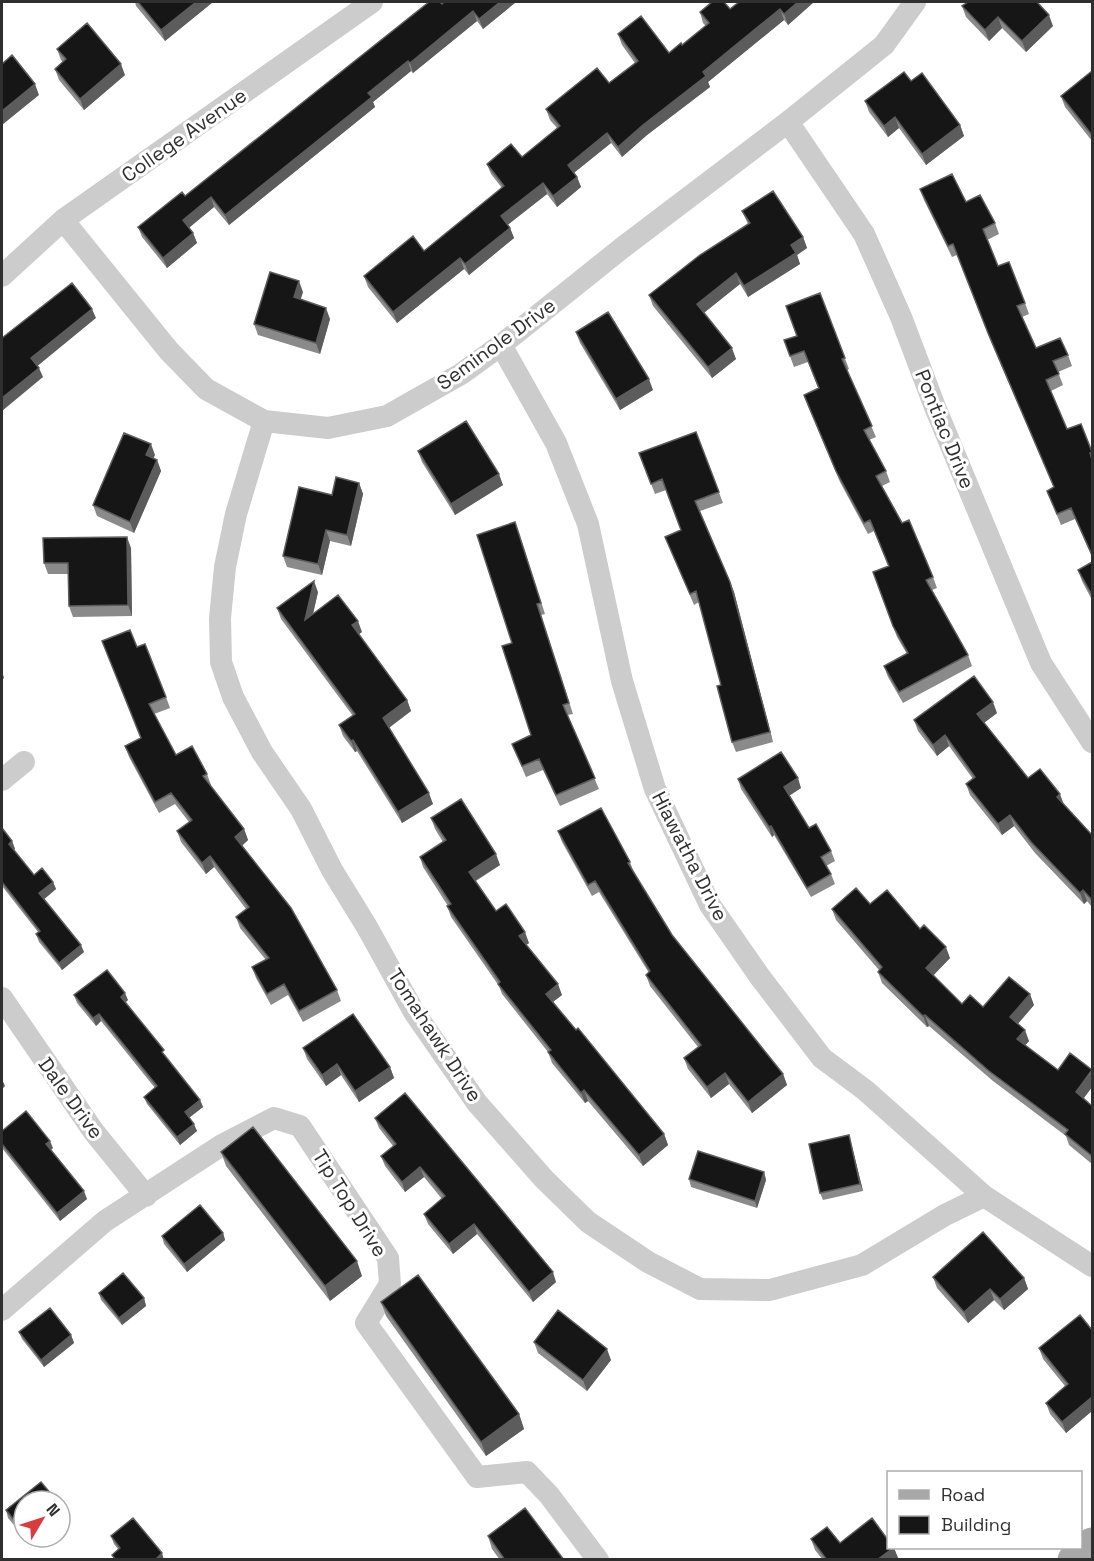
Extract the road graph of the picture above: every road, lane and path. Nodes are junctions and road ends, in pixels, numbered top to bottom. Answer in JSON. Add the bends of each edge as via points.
{"nodes":[{"id":1,"x":372,"y":2,"type":"edge"},
{"id":2,"x":915,"y":2,"type":"edge"},
{"id":3,"x":788,"y":122,"type":"junction"},
{"id":4,"x":63,"y":220,"type":"junction"},
{"id":5,"x":2,"y":276,"type":"edge"},
{"id":6,"x":501,"y":345,"type":"junction"},
{"id":7,"x":264,"y":421,"type":"junction"},
{"id":8,"x":1092,"y":742,"type":"edge"},
{"id":9,"x":24,"y":762,"type":"dead end"},
{"id":10,"x":2,"y":780,"type":"edge"},
{"id":11,"x":2,"y":998,"type":"edge"},
{"id":12,"x":146,"y":1196,"type":"junction"},
{"id":13,"x":984,"y":1196,"type":"junction"},
{"id":14,"x":1092,"y":1266,"type":"edge"},
{"id":15,"x":2,"y":1310,"type":"edge"},
{"id":16,"x":1092,"y":1544,"type":"edge"},
{"id":17,"x":598,"y":1560,"type":"edge"},
{"id":18,"x":1074,"y":1560,"type":"edge"}],
"edges":[{"from":1,"to":4,"type":"street","name":"College Avenue"},
{"from":2,"to":3,"type":"street","name":"Seminole Drive","via":[[884,45]]},
{"from":3,"to":6,"type":"street","name":"Seminole Drive"},
{"from":3,"to":8,"type":"street","name":"Pontiac Drive","via":[[864,234],[1041,663]]},
{"from":4,"to":5,"type":"street","name":"College Avenue"},
{"from":4,"to":7,"type":"street","name":"Seminole Drive","via":[[169,351],[207,389]]},
{"from":6,"to":7,"type":"street","name":"Seminole Drive","via":[[461,374],[387,416],[328,428]]},
{"from":6,"to":13,"type":"street","name":"Hiawatha Drive","via":[[556,443],[588,524],[622,681],[655,789],[710,905],[822,1058],[866,1090]]},
{"from":7,"to":13,"type":"street","name":"Tomahawk Drive","via":[[236,514],[225,567],[221,662],[233,697],[262,752],[301,808],[414,1012],[477,1103],[544,1179],[588,1222],[648,1262],[700,1289],[770,1290],[862,1265]]},
{"from":9,"to":10,"type":"street"},
{"from":11,"to":12,"type":"street","name":"Dale Drive","via":[[94,1132]]},
{"from":12,"to":15,"type":"street","name":"Tip Top Drive","via":[[105,1221]]},
{"from":12,"to":17,"type":"street","name":"Tip Top Drive","via":[[222,1144],[274,1118],[300,1126],[388,1258],[390,1284],[366,1323],[477,1477],[526,1472],[549,1495]]},
{"from":13,"to":14,"type":"street","name":"Hiawatha Drive"},
{"from":16,"to":18,"type":"main road"}]}
